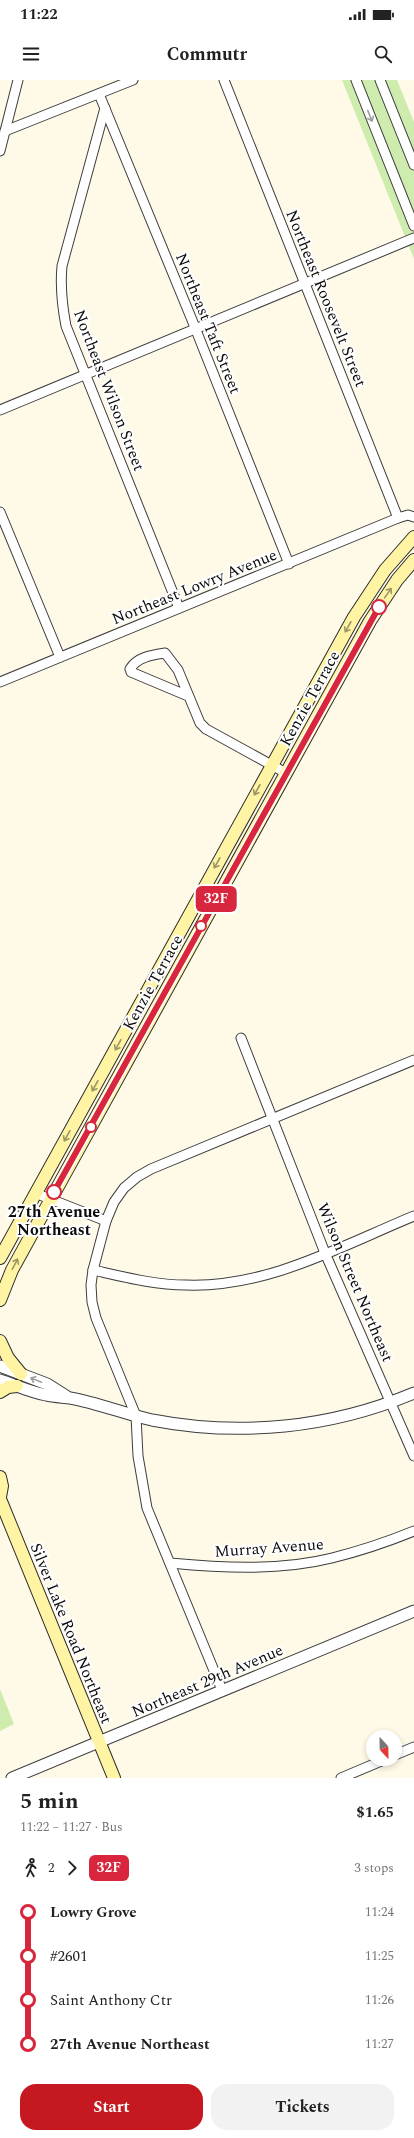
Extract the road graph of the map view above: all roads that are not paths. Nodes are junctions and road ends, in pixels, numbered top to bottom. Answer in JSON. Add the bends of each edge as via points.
{"nodes":[{"id":1,"x":18,"y":80,"type":"edge"},
{"id":2,"x":133,"y":80,"type":"edge"},
{"id":3,"x":224,"y":80,"type":"edge"},
{"id":4,"x":356,"y":80,"type":"edge"},
{"id":5,"x":380,"y":80,"type":"edge"},
{"id":6,"x":99,"y":94,"type":"junction"},
{"id":7,"x":104,"y":108,"type":"junction"},
{"id":8,"x":5,"y":131,"type":"junction"},
{"id":9,"x":0,"y":151,"type":"edge"},
{"id":10,"x":414,"y":165,"type":"edge"},
{"id":11,"x":414,"y":226,"type":"edge"},
{"id":12,"x":414,"y":238,"type":"edge"},
{"id":13,"x":305,"y":283,"type":"junction"},
{"id":14,"x":195,"y":328,"type":"junction"},
{"id":15,"x":86,"y":374,"type":"junction"},
{"id":16,"x":0,"y":410,"type":"edge"},
{"id":17,"x":0,"y":512,"type":"edge"},
{"id":18,"x":411,"y":516,"type":"edge"},
{"id":19,"x":398,"y":518,"type":"junction"},
{"id":20,"x":414,"y":537,"type":"edge"},
{"id":21,"x":414,"y":560,"type":"edge"},
{"id":22,"x":289,"y":564,"type":"junction"},
{"id":23,"x":179,"y":608,"type":"junction"},
{"id":24,"x":60,"y":657,"type":"junction"},
{"id":25,"x":0,"y":682,"type":"edge"},
{"id":26,"x":188,"y":696,"type":"junction"},
{"id":27,"x":271,"y":765,"type":"junction"},
{"id":28,"x":286,"y":772,"type":"junction"},
{"id":29,"x":241,"y":1038,"type":"dead end"},
{"id":30,"x":414,"y":1060,"type":"edge"},
{"id":31,"x":274,"y":1119,"type":"junction"},
{"id":32,"x":35,"y":1193,"type":"junction"},
{"id":33,"x":51,"y":1199,"type":"junction"},
{"id":34,"x":414,"y":1216,"type":"edge"},
{"id":35,"x":106,"y":1221,"type":"junction"},
{"id":36,"x":326,"y":1253,"type":"junction"},
{"id":37,"x":0,"y":1258,"type":"edge"},
{"id":38,"x":93,"y":1270,"type":"junction"},
{"id":39,"x":0,"y":1300,"type":"edge"},
{"id":40,"x":0,"y":1341,"type":"edge"},
{"id":41,"x":0,"y":1366,"type":"edge"},
{"id":42,"x":21,"y":1374,"type":"junction"},
{"id":43,"x":0,"y":1380,"type":"edge"},
{"id":44,"x":17,"y":1386,"type":"junction"},
{"id":45,"x":0,"y":1392,"type":"edge"},
{"id":46,"x":414,"y":1393,"type":"edge"},
{"id":47,"x":70,"y":1398,"type":"junction"},
{"id":48,"x":392,"y":1402,"type":"junction"},
{"id":49,"x":136,"y":1416,"type":"junction"},
{"id":50,"x":414,"y":1456,"type":"edge"},
{"id":51,"x":0,"y":1477,"type":"edge"},
{"id":52,"x":0,"y":1498,"type":"edge"},
{"id":53,"x":414,"y":1531,"type":"edge"},
{"id":54,"x":170,"y":1563,"type":"junction"},
{"id":55,"x":414,"y":1611,"type":"edge"},
{"id":56,"x":222,"y":1690,"type":"junction"},
{"id":57,"x":99,"y":1742,"type":"junction"},
{"id":58,"x":414,"y":1747,"type":"edge"},
{"id":59,"x":402,"y":1752,"type":"edge"},
{"id":60,"x":369,"y":1766,"type":"edge"},
{"id":61,"x":12,"y":1778,"type":"edge"},
{"id":62,"x":114,"y":1778,"type":"edge"},
{"id":63,"x":341,"y":1778,"type":"edge"}],
"edges":[{"from":1,"to":8,"type":"street"},
{"from":2,"to":6,"type":"street"},
{"from":3,"to":13,"type":"street","name":"Northeast Roosevelt Street"},
{"from":4,"to":11,"type":"street","one_way":true},
{"from":5,"to":10,"type":"street"},
{"from":6,"to":7,"type":"street","name":"Northeast Taft Street"},
{"from":6,"to":8,"type":"street"},
{"from":7,"to":14,"type":"street","name":"Northeast Taft Street"},
{"from":7,"to":15,"type":"street","name":"Northeast Wilson Street","via":[[62,266],[60,286],[66,326]]},
{"from":8,"to":9,"type":"street"},
{"from":12,"to":13,"type":"street"},
{"from":13,"to":14,"type":"street"},
{"from":13,"to":19,"type":"street","name":"Northeast Roosevelt Street"},
{"from":14,"to":15,"type":"street"},
{"from":14,"to":22,"type":"street","name":"Northeast Taft Street"},
{"from":15,"to":16,"type":"street"},
{"from":15,"to":23,"type":"street","name":"Northeast Wilson Street"},
{"from":17,"to":24,"type":"street"},
{"from":18,"to":19,"type":"street"},
{"from":19,"to":22,"type":"street","name":"Northeast Lowry Avenue"},
{"from":20,"to":27,"type":"main road","name":"Kenzie Terrace","one_way":true,"via":[[367,594]]},
{"from":28,"to":21,"type":"main road","name":"Kenzie Terrace","one_way":true,"via":[[374,615]]},
{"from":22,"to":23,"type":"street","name":"Northeast Lowry Avenue"},
{"from":23,"to":24,"type":"street","name":"Northeast Lowry Avenue"},
{"from":24,"to":25,"type":"street","name":"Northeast Lowry Avenue"},
{"from":26,"to":26,"type":"street","via":[[131,672],[130,669],[136,662],[165,653],[178,670]]},
{"from":26,"to":27,"type":"street","via":[[200,723],[206,729]]},
{"from":27,"to":28,"type":"street"},
{"from":27,"to":32,"type":"main road","name":"Kenzie Terrace","one_way":true},
{"from":28,"to":33,"type":"main road","name":"Kenzie Terrace"},
{"from":29,"to":31,"type":"street","name":"Wilson Street Northeast"},
{"from":30,"to":31,"type":"street"},
{"from":31,"to":35,"type":"street","via":[[137,1177],[124,1188],[114,1202]]},
{"from":31,"to":36,"type":"street","name":"Wilson Street Northeast"},
{"from":32,"to":33,"type":"street"},
{"from":32,"to":37,"type":"main road","name":"Kenzie Terrace"},
{"from":33,"to":35,"type":"street"},
{"from":39,"to":33,"type":"main road","name":"Kenzie Terrace","one_way":true,"via":[[12,1270]]},
{"from":34,"to":36,"type":"street"},
{"from":35,"to":38,"type":"street"},
{"from":36,"to":38,"type":"street","via":[[269,1275],[242,1282],[214,1285],[158,1283]]},
{"from":36,"to":48,"type":"street","name":"Wilson Street Northeast"},
{"from":38,"to":49,"type":"street","via":[[91,1285],[96,1318]]},
{"from":40,"to":42,"type":"main road","via":[[8,1358]]},
{"from":41,"to":42,"type":"street"},
{"from":47,"to":42,"type":"street","one_way":true,"via":[[47,1384]]},
{"from":43,"to":44,"type":"street"},
{"from":44,"to":45,"type":"main road","via":[[8,1387]]},
{"from":44,"to":47,"type":"street","via":[[47,1396]]},
{"from":46,"to":48,"type":"street"},
{"from":47,"to":49,"type":"street"},
{"from":48,"to":49,"type":"street","via":[[322,1421],[259,1428],[207,1428]]},
{"from":48,"to":50,"type":"street","name":"Wilson Street Northeast"},
{"from":49,"to":54,"type":"street","via":[[138,1456],[147,1508]]},
{"from":51,"to":52,"type":"main road","name":"Silver Lake Road Northeast"},
{"from":52,"to":57,"type":"main road","name":"Silver Lake Road Northeast"},
{"from":53,"to":54,"type":"street","name":"Murray Avenue","via":[[376,1546],[331,1559],[292,1564],[211,1567]]},
{"from":54,"to":56,"type":"street"},
{"from":55,"to":56,"type":"street","name":"Northeast 29th Avenue"},
{"from":56,"to":57,"type":"street","name":"Northeast 29th Avenue"},
{"from":57,"to":61,"type":"street","name":"Northeast 29th Avenue"},
{"from":57,"to":62,"type":"main road","name":"Silver Lake Road Northeast"},
{"from":58,"to":59,"type":"street"},
{"from":60,"to":63,"type":"street"}]}
